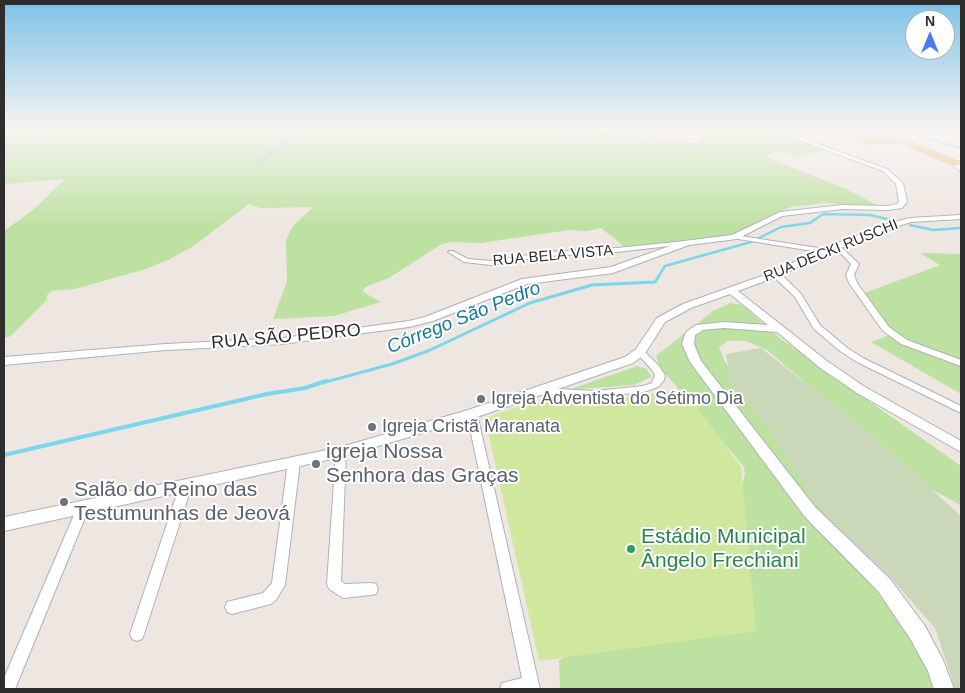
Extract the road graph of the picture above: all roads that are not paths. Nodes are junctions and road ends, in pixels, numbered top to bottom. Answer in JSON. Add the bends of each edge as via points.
{"nodes":[{"id":1,"x":864,"y":162,"type":"edge"},
{"id":2,"x":958,"y":163,"type":"edge"},
{"id":3,"x":961,"y":170,"type":"edge"},
{"id":4,"x":961,"y":217,"type":"edge"},
{"id":5,"x":734,"y":237,"type":"junction"},
{"id":6,"x":687,"y":243,"type":"junction"},
{"id":7,"x":838,"y":247,"type":"junction"},
{"id":8,"x":825,"y":251,"type":"junction"},
{"id":9,"x":451,"y":252,"type":"dead end"},
{"id":10,"x":776,"y":274,"type":"junction"},
{"id":11,"x":731,"y":290,"type":"junction"},
{"id":12,"x":778,"y":329,"type":"junction"},
{"id":13,"x":640,"y":352,"type":"junction"},
{"id":14,"x":4,"y":362,"type":"edge"},
{"id":15,"x":961,"y":363,"type":"edge"},
{"id":16,"x":539,"y":391,"type":"junction"},
{"id":17,"x":961,"y":410,"type":"edge"},
{"id":18,"x":472,"y":414,"type":"junction"},
{"id":19,"x":960,"y":447,"type":"edge"},
{"id":20,"x":341,"y":452,"type":"junction"},
{"id":21,"x":294,"y":462,"type":"junction"},
{"id":22,"x":186,"y":485,"type":"junction"},
{"id":23,"x":84,"y":508,"type":"junction"},
{"id":24,"x":4,"y":524,"type":"edge"},
{"id":25,"x":371,"y":589,"type":"dead end"},
{"id":26,"x":232,"y":607,"type":"dead end"},
{"id":27,"x":137,"y":634,"type":"dead end"},
{"id":28,"x":532,"y":686,"type":"edge"},
{"id":29,"x":7,"y":689,"type":"edge"},
{"id":30,"x":508,"y":689,"type":"edge"},
{"id":31,"x":944,"y":689,"type":"edge"}],
"edges":[{"from":1,"to":5,"type":"street","name":"RUA SÃO PEDRO","via":[[885,170],[899,183],[904,202],[888,208],[842,207],[780,214]]},
{"from":2,"to":3,"type":"street"},
{"from":4,"to":7,"type":"street","name":"RUA DECKI RUSCHI","via":[[910,220]]},
{"from":5,"to":6,"type":"street","name":"RUA SÃO PEDRO"},
{"from":5,"to":8,"type":"street"},
{"from":6,"to":9,"type":"street","name":"RUA BELA VISTA","via":[[547,254],[491,263],[466,261]]},
{"from":6,"to":14,"type":"street","name":"RUA SÃO PEDRO","via":[[613,270],[525,281],[409,324],[283,341],[166,347]]},
{"from":7,"to":8,"type":"street","name":"RUA DECKI RUSCHI"},
{"from":7,"to":15,"type":"street","via":[[855,264],[850,275],[852,283],[886,329],[904,342]]},
{"from":8,"to":10,"type":"street","name":"RUA DECKI RUSCHI"},
{"from":10,"to":11,"type":"street","name":"RUA DECKI RUSCHI"},
{"from":10,"to":17,"type":"street","via":[[793,290],[817,327],[843,349]]},
{"from":11,"to":12,"type":"street"},
{"from":11,"to":13,"type":"street","name":"RUA DECKI RUSCHI","via":[[668,315],[661,320]]},
{"from":12,"to":19,"type":"street","via":[[861,390]]},
{"from":12,"to":31,"type":"street","via":[[724,324],[700,326],[690,334],[688,344],[696,362],[810,512],[884,585],[918,633]]},
{"from":13,"to":16,"type":"street","via":[[621,364]]},
{"from":13,"to":16,"type":"street","via":[[660,375],[655,385],[595,394]]},
{"from":16,"to":18,"type":"street"},
{"from":18,"to":20,"type":"street"},
{"from":18,"to":28,"type":"street"},
{"from":20,"to":21,"type":"street"},
{"from":20,"to":25,"type":"street","via":[[334,584],[344,591]]},
{"from":21,"to":22,"type":"street"},
{"from":21,"to":26,"type":"street","via":[[278,584],[272,596],[266,599]]},
{"from":22,"to":23,"type":"street"},
{"from":22,"to":27,"type":"street"},
{"from":23,"to":24,"type":"street"},
{"from":23,"to":29,"type":"street"},
{"from":28,"to":30,"type":"street"}]}
